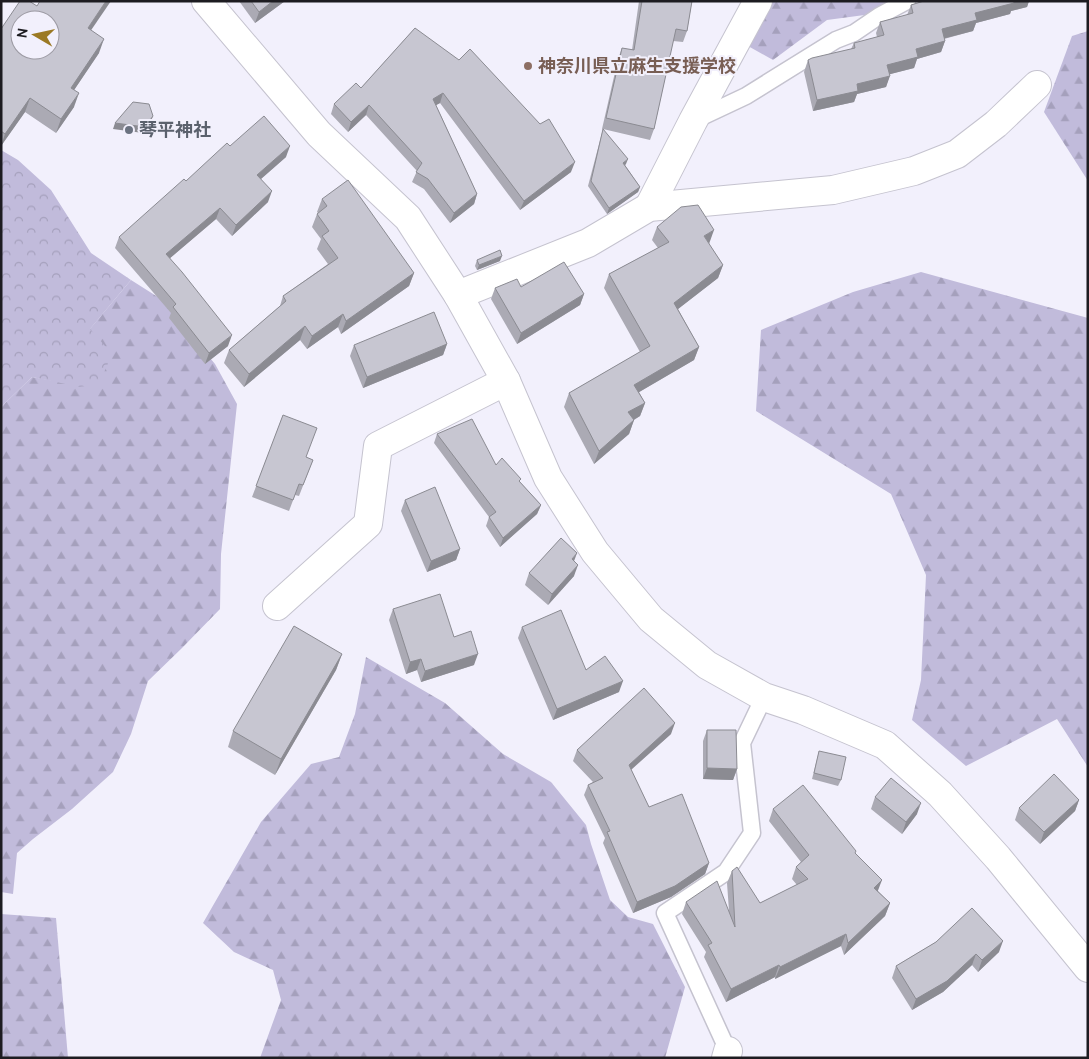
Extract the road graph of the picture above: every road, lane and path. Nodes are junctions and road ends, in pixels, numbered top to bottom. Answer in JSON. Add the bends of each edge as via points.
{"nodes":[{"id":1,"x":206,"y":1,"type":"edge"},
{"id":2,"x":758,"y":1,"type":"edge"},
{"id":3,"x":907,"y":1,"type":"edge"},
{"id":4,"x":1036,"y":85,"type":"dead end"},
{"id":5,"x":693,"y":121,"type":"junction"},
{"id":6,"x":649,"y":207,"type":"junction"},
{"id":7,"x":458,"y":295,"type":"junction"},
{"id":8,"x":506,"y":381,"type":"junction"},
{"id":9,"x":277,"y":606,"type":"dead end"},
{"id":10,"x":764,"y":697,"type":"junction"},
{"id":11,"x":1088,"y":968,"type":"edge"},
{"id":12,"x":727,"y":1054,"type":"edge"}],
"edges":[{"from":1,"to":7,"type":"street","via":[[319,134],[408,218]]},
{"from":2,"to":5,"type":"street"},
{"from":3,"to":5,"type":"lane","via":[[746,96]]},
{"from":4,"to":6,"type":"street","via":[[996,124],[957,154],[914,171],[833,190]]},
{"from":5,"to":6,"type":"street"},
{"from":6,"to":7,"type":"street","via":[[588,243]]},
{"from":7,"to":8,"type":"street"},
{"from":8,"to":9,"type":"street","via":[[378,446],[368,524]]},
{"from":8,"to":10,"type":"street","via":[[548,478],[595,552],[651,619],[707,664]]},
{"from":10,"to":11,"type":"street","via":[[885,745],[953,808]]},
{"from":10,"to":12,"type":"lane","via":[[742,743],[752,834],[726,872],[665,913]]}]}
